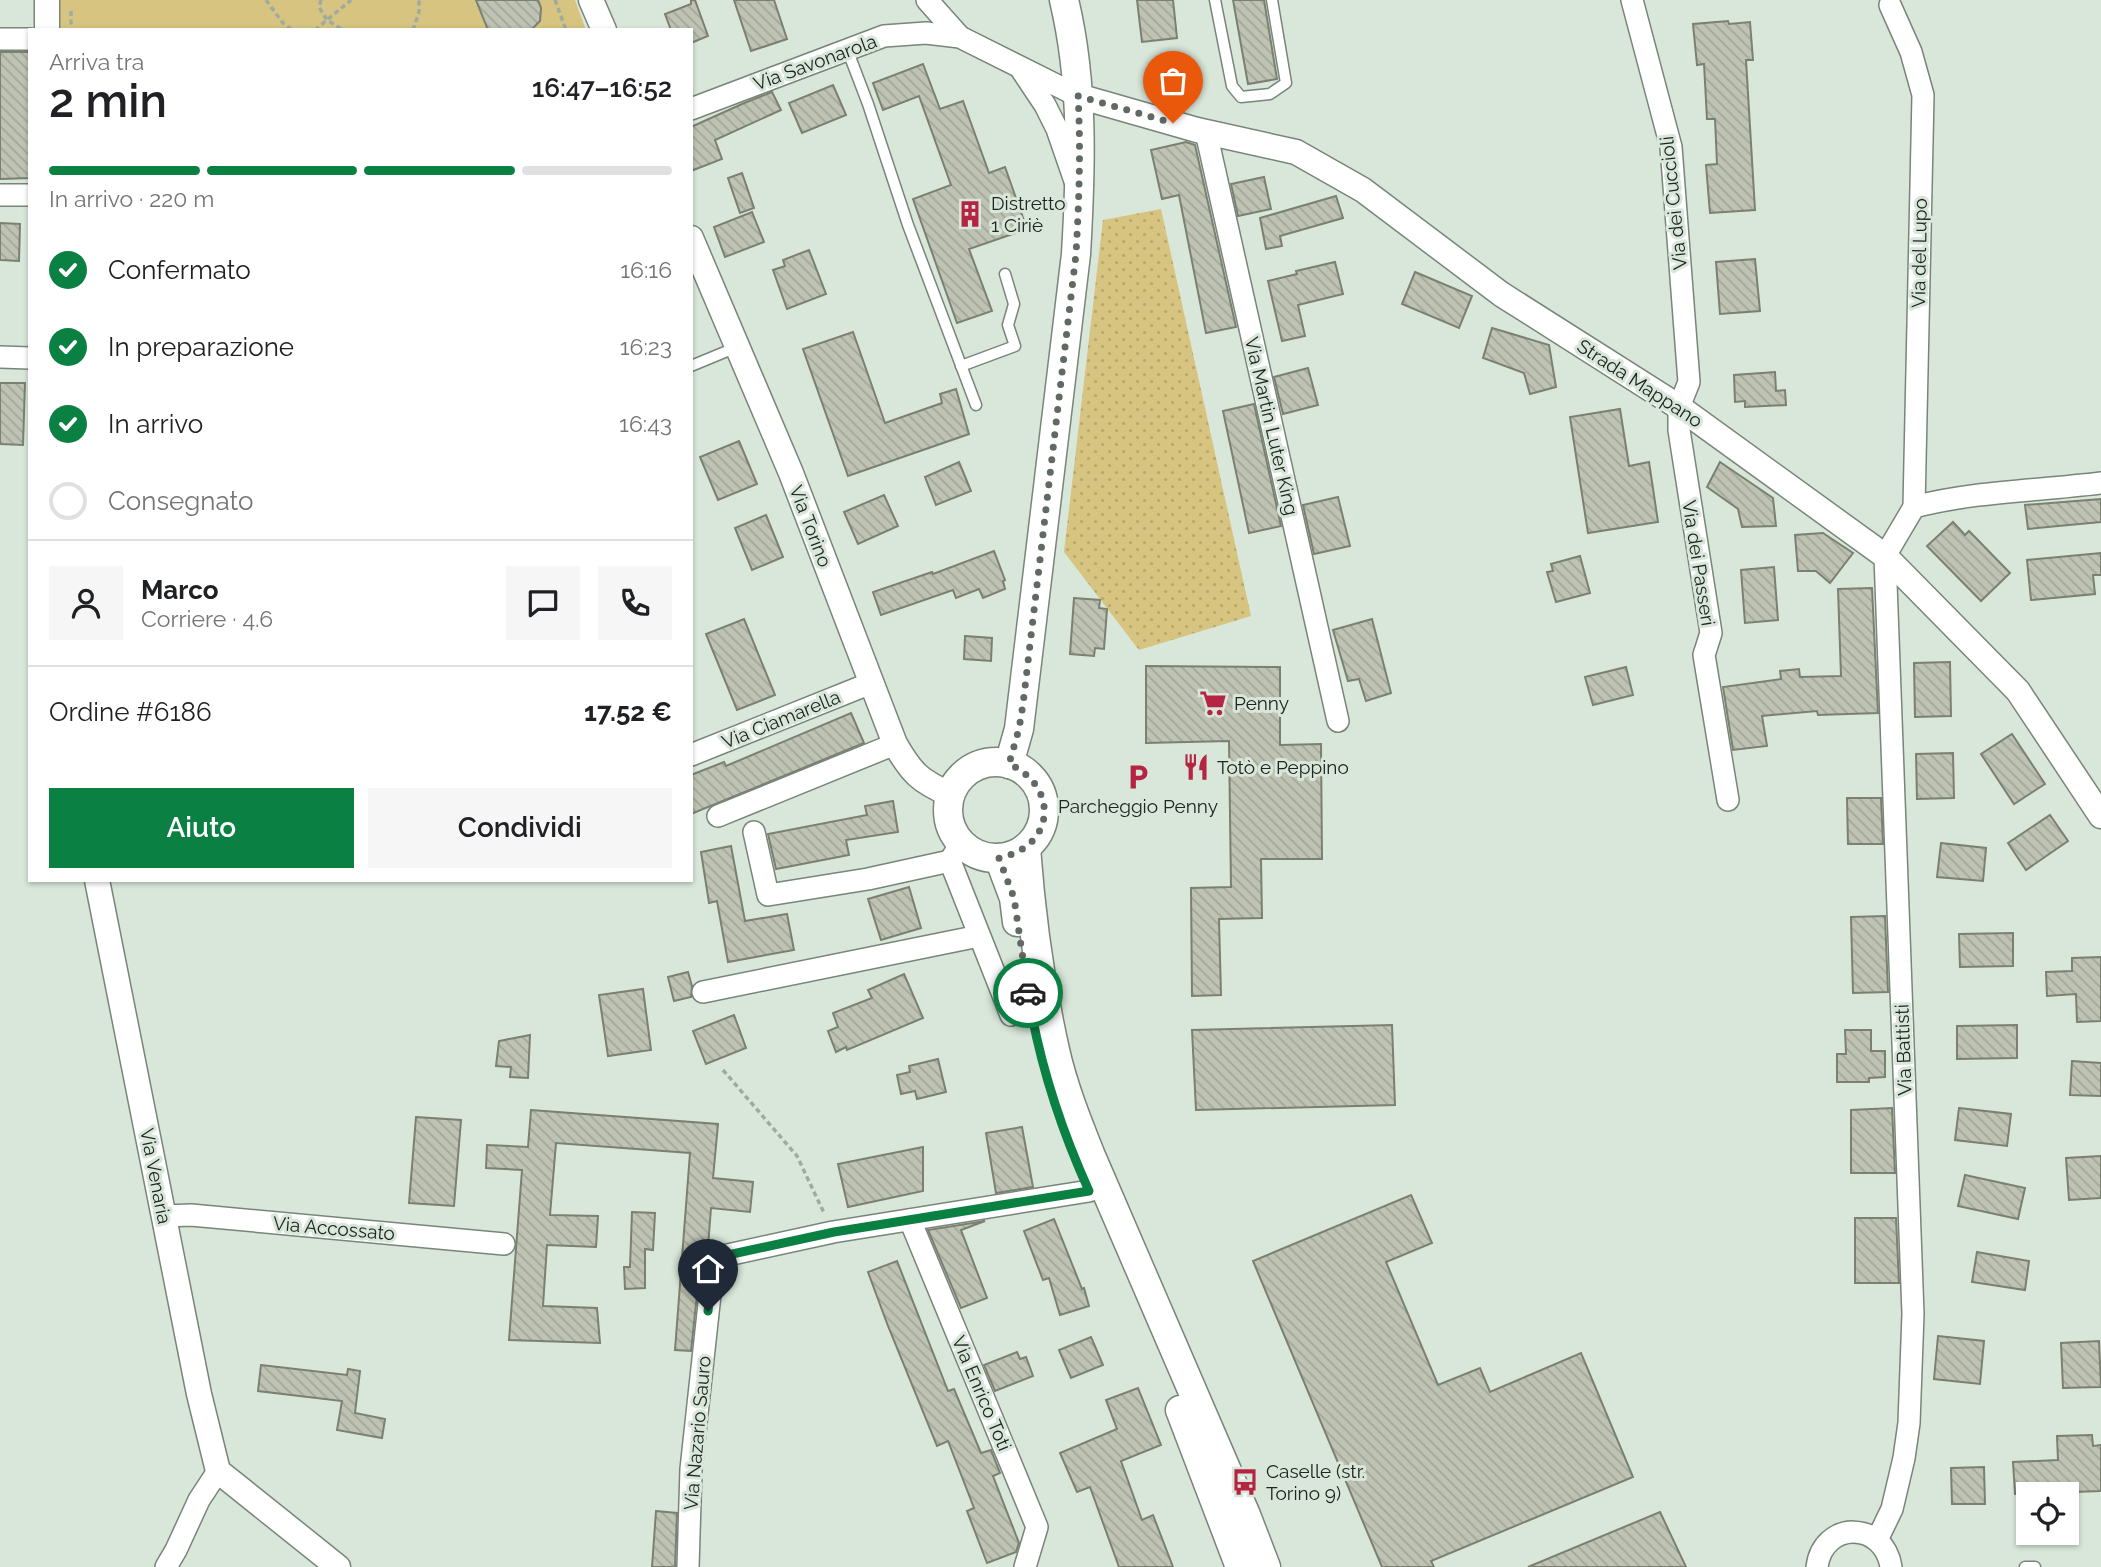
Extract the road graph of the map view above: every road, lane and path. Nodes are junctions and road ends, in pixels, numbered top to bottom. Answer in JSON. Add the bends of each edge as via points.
{"nodes":[{"id":1,"x":47,"y":0,"type":"edge"},
{"id":2,"x":266,"y":0,"type":"edge"},
{"id":3,"x":321,"y":0,"type":"edge"},
{"id":4,"x":351,"y":0,"type":"edge"},
{"id":5,"x":419,"y":0,"type":"edge"},
{"id":6,"x":555,"y":0,"type":"edge"},
{"id":7,"x":591,"y":0,"type":"edge"},
{"id":8,"x":927,"y":0,"type":"edge"},
{"id":9,"x":1064,"y":0,"type":"edge"},
{"id":10,"x":1215,"y":0,"type":"edge"},
{"id":11,"x":1272,"y":0,"type":"edge"},
{"id":12,"x":1632,"y":0,"type":"edge"},
{"id":13,"x":1890,"y":5,"type":"dead end"},
{"id":14,"x":71,"y":10,"type":"dead end"},
{"id":15,"x":327,"y":20,"type":"junction"},
{"id":16,"x":47,"y":28,"type":"edge"},
{"id":17,"x":71,"y":28,"type":"edge"},
{"id":18,"x":289,"y":28,"type":"edge"},
{"id":19,"x":317,"y":28,"type":"edge"},
{"id":20,"x":340,"y":28,"type":"edge"},
{"id":21,"x":413,"y":28,"type":"edge"},
{"id":22,"x":565,"y":28,"type":"edge"},
{"id":23,"x":603,"y":28,"type":"edge"},
{"id":24,"x":960,"y":37,"type":"junction"},
{"id":25,"x":0,"y":39,"type":"edge"},
{"id":26,"x":28,"y":39,"type":"edge"},
{"id":27,"x":847,"y":49,"type":"junction"},
{"id":28,"x":1020,"y":67,"type":"junction"},
{"id":29,"x":1078,"y":96,"type":"junction"},
{"id":30,"x":693,"y":108,"type":"edge"},
{"id":31,"x":1206,"y":132,"type":"junction"},
{"id":32,"x":1080,"y":193,"type":"junction"},
{"id":33,"x":0,"y":195,"type":"edge"},
{"id":34,"x":28,"y":195,"type":"edge"},
{"id":35,"x":693,"y":244,"type":"edge"},
{"id":36,"x":1005,"y":274,"type":"dead end"},
{"id":37,"x":738,"y":347,"type":"junction"},
{"id":38,"x":0,"y":357,"type":"edge"},
{"id":39,"x":28,"y":358,"type":"edge"},
{"id":40,"x":693,"y":365,"type":"edge"},
{"id":41,"x":961,"y":366,"type":"junction"},
{"id":42,"x":976,"y":405,"type":"dead end"},
{"id":43,"x":1679,"y":407,"type":"junction"},
{"id":44,"x":2101,"y":484,"type":"edge"},
{"id":45,"x":1914,"y":507,"type":"junction"},
{"id":46,"x":1885,"y":556,"type":"junction"},
{"id":47,"x":871,"y":683,"type":"junction"},
{"id":48,"x":1338,"y":721,"type":"dead end"},
{"id":49,"x":895,"y":744,"type":"junction"},
{"id":50,"x":693,"y":754,"type":"edge"},
{"id":51,"x":1009,"y":764,"type":"junction"},
{"id":52,"x":951,"y":795,"type":"junction"},
{"id":53,"x":1728,"y":800,"type":"dead end"},
{"id":54,"x":718,"y":816,"type":"dead end"},
{"id":55,"x":2101,"y":816,"type":"edge"},
{"id":56,"x":754,"y":832,"type":"dead end"},
{"id":57,"x":1026,"y":848,"type":"junction"},
{"id":58,"x":956,"y":852,"type":"junction"},
{"id":59,"x":999,"y":858,"type":"junction"},
{"id":60,"x":97,"y":882,"type":"edge"},
{"id":61,"x":979,"y":936,"type":"junction"},
{"id":62,"x":703,"y":992,"type":"dead end"},
{"id":63,"x":1011,"y":1015,"type":"dead end"},
{"id":64,"x":723,"y":1070,"type":"dead end"},
{"id":65,"x":1089,"y":1191,"type":"junction"},
{"id":66,"x":164,"y":1216,"type":"junction"},
{"id":67,"x":910,"y":1220,"type":"junction"},
{"id":68,"x":834,"y":1232,"type":"junction"},
{"id":69,"x":504,"y":1244,"type":"dead end"},
{"id":70,"x":218,"y":1471,"type":"junction"},
{"id":71,"x":1877,"y":1539,"type":"junction"},
{"id":72,"x":166,"y":1567,"type":"edge"},
{"id":73,"x":338,"y":1567,"type":"edge"},
{"id":74,"x":688,"y":1567,"type":"edge"},
{"id":75,"x":1025,"y":1567,"type":"edge"},
{"id":76,"x":1240,"y":1567,"type":"edge"},
{"id":77,"x":1266,"y":1567,"type":"edge"},
{"id":78,"x":1817,"y":1567,"type":"edge"},
{"id":79,"x":1891,"y":1567,"type":"edge"},
{"id":80,"x":2025,"y":1567,"type":"edge"},
{"id":81,"x":2035,"y":1567,"type":"edge"}],
"edges":[{"from":1,"to":16,"type":"street"},
{"from":2,"to":18,"type":"path"},
{"from":3,"to":15,"type":"path","via":[[319,7]]},
{"from":4,"to":15,"type":"path"},
{"from":5,"to":21,"type":"path"},
{"from":6,"to":22,"type":"path"},
{"from":7,"to":23,"type":"street"},
{"from":8,"to":24,"type":"street"},
{"from":9,"to":29,"type":"main road"},
{"from":10,"to":11,"type":"lane","via":[[1231,86],[1241,97],[1270,94],[1286,83]]},
{"from":12,"to":43,"type":"street","name":"Via dei Cuccioli","via":[[1671,147],[1689,382]]},
{"from":13,"to":45,"type":"street","name":"Via del Lupo","via":[[1911,52],[1923,95]]},
{"from":14,"to":17,"type":"path"},
{"from":15,"to":19,"type":"path"},
{"from":15,"to":20,"type":"path"},
{"from":24,"to":27,"type":"street","name":"Via Savonarola","via":[[926,33],[884,36]]},
{"from":24,"to":28,"type":"street","name":"Via Savonarola"},
{"from":25,"to":26,"type":"street"},
{"from":27,"to":30,"type":"street","name":"Via Savonarola"},
{"from":27,"to":41,"type":"lane"},
{"from":28,"to":29,"type":"street","name":"Via Savonarola"},
{"from":28,"to":32,"type":"street","via":[[1057,129]]},
{"from":29,"to":31,"type":"street","name":"Strada Mappano"},
{"from":29,"to":32,"type":"main road"},
{"from":31,"to":43,"type":"street","name":"Strada Mappano","via":[[1296,152],[1363,190],[1501,294]]},
{"from":31,"to":48,"type":"street","name":"Via Martin Luter King"},
{"from":32,"to":51,"type":"main road","via":[[1027,665],[1019,729]]},
{"from":33,"to":34,"type":"street"},
{"from":35,"to":37,"type":"street","name":"Via Torino"},
{"from":36,"to":41,"type":"lane","via":[[1014,304],[1007,325],[1015,346]]},
{"from":37,"to":40,"type":"lane"},
{"from":37,"to":47,"type":"street","name":"Via Torino"},
{"from":38,"to":39,"type":"street"},
{"from":41,"to":42,"type":"lane"},
{"from":43,"to":46,"type":"street","name":"Strada Mappano"},
{"from":43,"to":53,"type":"street","name":"Via dei Passeri","via":[[1711,633],[1704,655]]},
{"from":44,"to":45,"type":"street","via":[[1946,498]]},
{"from":45,"to":46,"type":"street","name":"Via del Lupo"},
{"from":46,"to":55,"type":"street","name":"Strada Mappano","via":[[2018,691]]},
{"from":46,"to":71,"type":"street","name":"Via Battisti","via":[[1913,1314],[1904,1458],[1892,1509]]},
{"from":47,"to":49,"type":"street","name":"Via Torino"},
{"from":47,"to":50,"type":"street","name":"Via Ciamarella"},
{"from":49,"to":52,"type":"street","name":"Via Torino","via":[[909,769]]},
{"from":49,"to":54,"type":"street"},
{"from":51,"to":52,"type":"main road","via":[[980,765],[958,782]]},
{"from":51,"to":57,"type":"main road","via":[[1032,779],[1044,804],[1041,829]]},
{"from":52,"to":58,"type":"main road","via":[[948,812]]},
{"from":56,"to":58,"type":"street","via":[[768,895],[868,879]]},
{"from":57,"to":59,"type":"main road"},
{"from":57,"to":77,"type":"main road","via":[[1044,998],[1069,1100]]},
{"from":58,"to":59,"type":"main road"},
{"from":58,"to":61,"type":"street"},
{"from":59,"to":65,"type":"main road","via":[[1014,898],[1043,1067]]},
{"from":60,"to":66,"type":"street","name":"Via Venaria"},
{"from":61,"to":62,"type":"street"},
{"from":61,"to":63,"type":"street"},
{"from":64,"to":68,"type":"path","via":[[797,1156]]},
{"from":65,"to":67,"type":"street"},
{"from":65,"to":76,"type":"main road","via":[[1189,1429]]},
{"from":66,"to":69,"type":"street","name":"Via Accossato"},
{"from":66,"to":70,"type":"street","name":"Via Venaria"},
{"from":67,"to":68,"type":"street"},
{"from":67,"to":75,"type":"street","name":"Via Enrico Toti","via":[[1037,1527]]},
{"from":68,"to":74,"type":"street","name":"Via Nazario Sauro","via":[[714,1258],[691,1469]]},
{"from":70,"to":72,"type":"street"},
{"from":70,"to":73,"type":"street"},
{"from":71,"to":78,"type":"street","via":[[1858,1532],[1838,1535],[1822,1549]]},
{"from":71,"to":79,"type":"street"},
{"from":80,"to":81,"type":"lane"}]}
